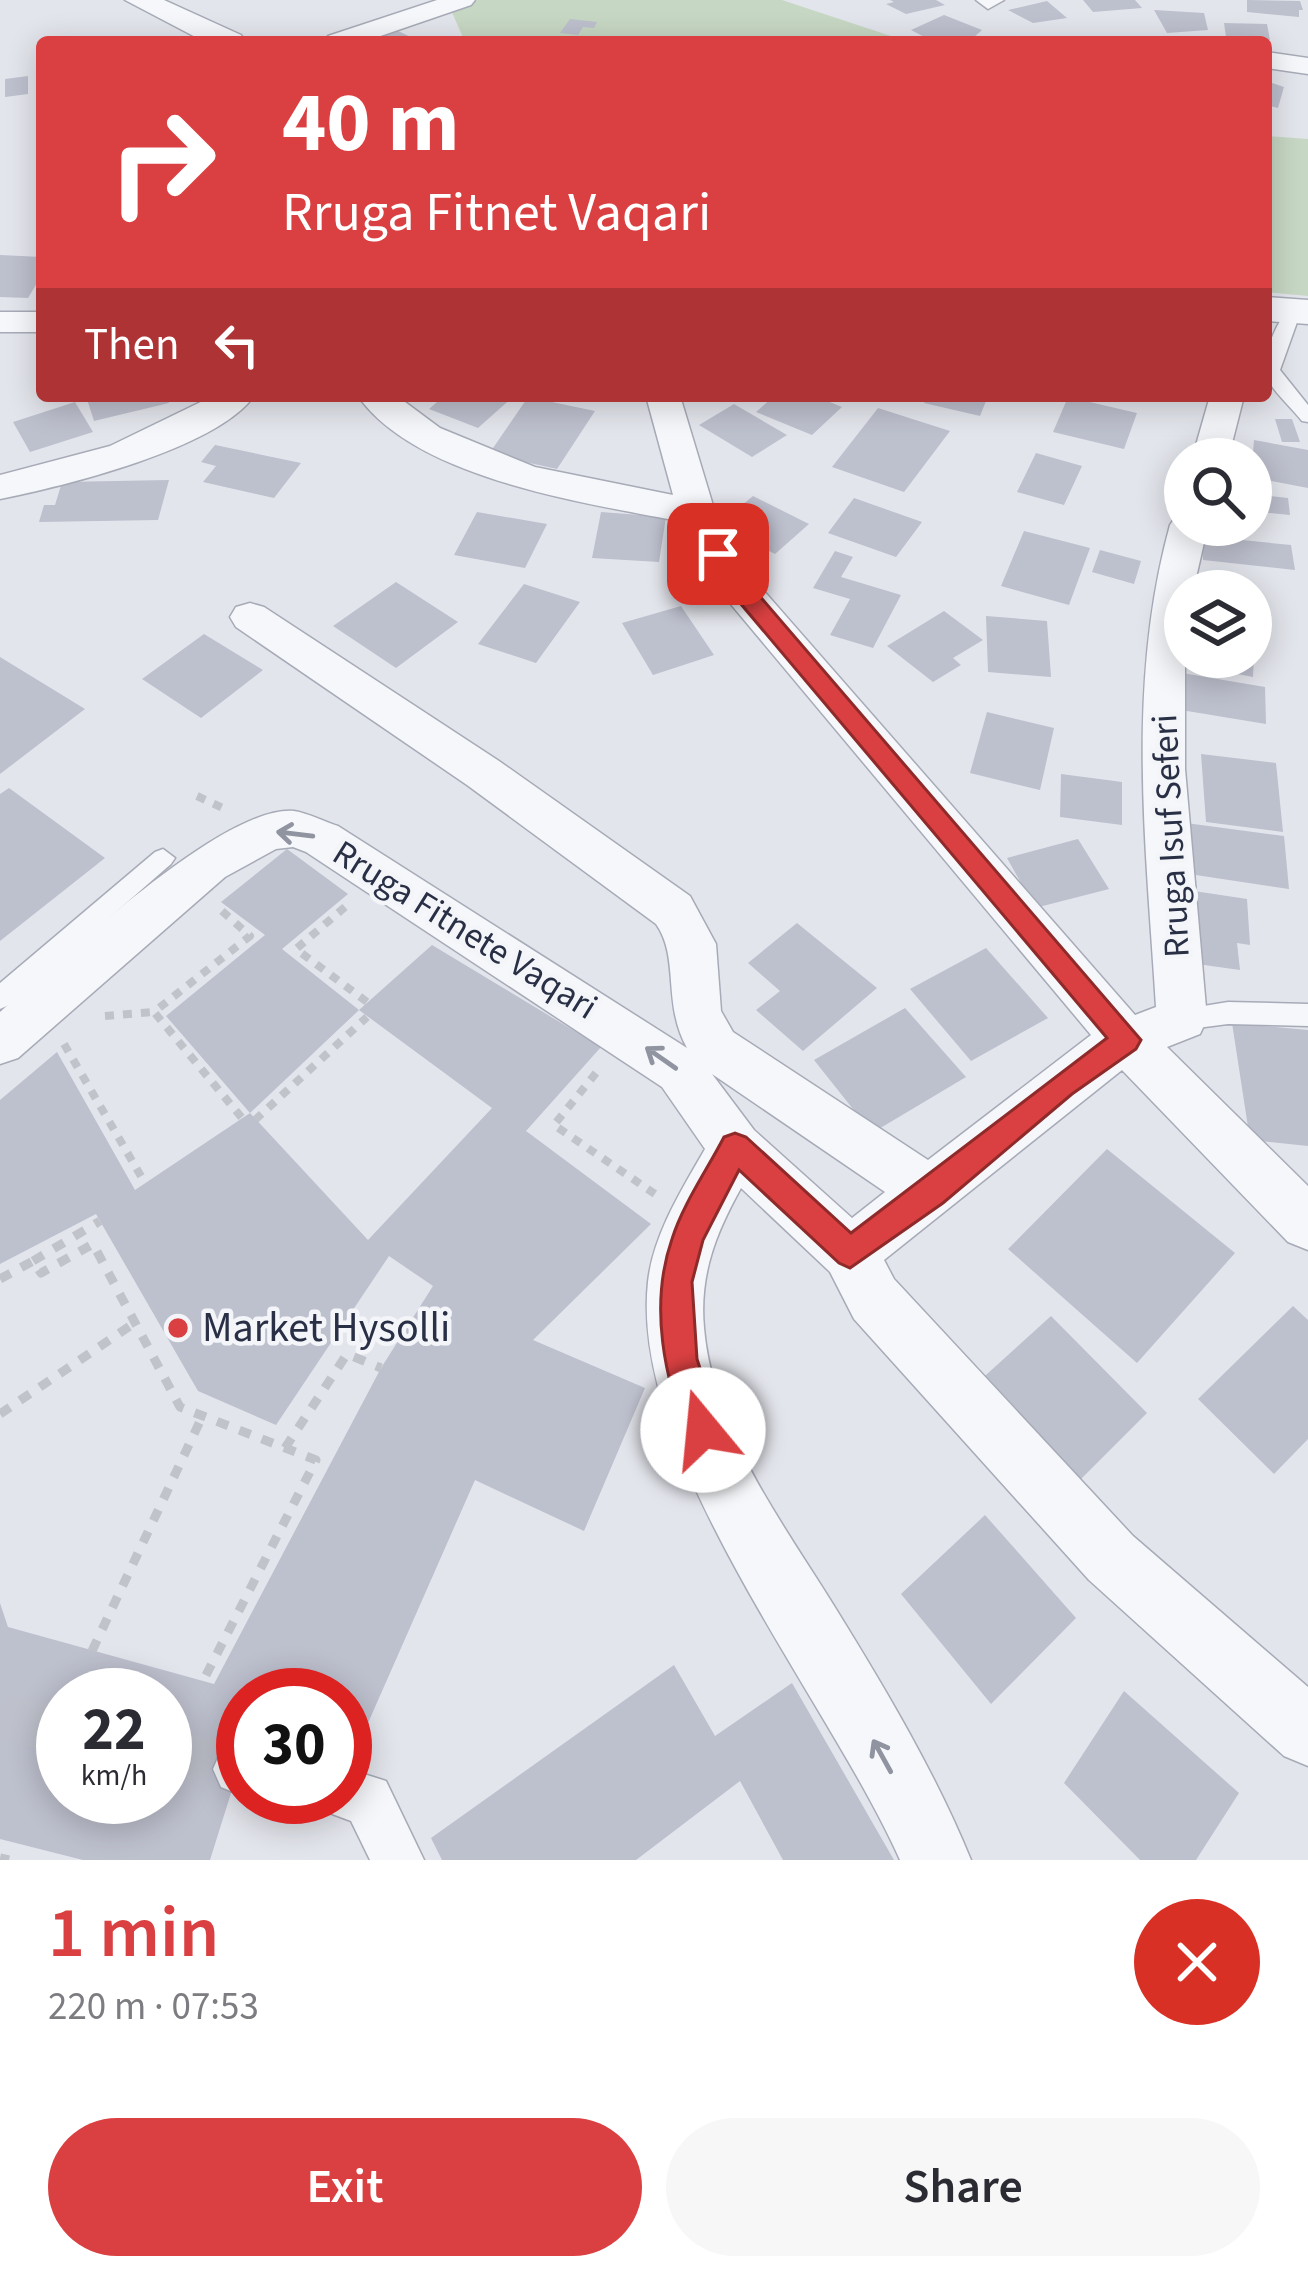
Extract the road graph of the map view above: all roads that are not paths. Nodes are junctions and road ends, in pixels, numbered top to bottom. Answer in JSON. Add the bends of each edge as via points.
{"nodes":[{"id":1,"x":140,"y":0,"type":"edge"},
{"id":2,"x":462,"y":0,"type":"edge"},
{"id":3,"x":217,"y":36,"type":"edge"},
{"id":4,"x":355,"y":36,"type":"edge"},
{"id":5,"x":1272,"y":61,"type":"edge"},
{"id":6,"x":1308,"y":66,"type":"edge"},
{"id":7,"x":1289,"y":311,"type":"edge"},
{"id":8,"x":0,"y":322,"type":"edge"},
{"id":9,"x":36,"y":322,"type":"edge"},
{"id":10,"x":1272,"y":367,"type":"edge"},
{"id":11,"x":1272,"y":371,"type":"edge"},
{"id":12,"x":225,"y":402,"type":"edge"},
{"id":13,"x":383,"y":402,"type":"edge"},
{"id":14,"x":665,"y":402,"type":"edge"},
{"id":15,"x":1225,"y":402,"type":"edge"},
{"id":16,"x":1308,"y":417,"type":"edge"},
{"id":17,"x":1216,"y":438,"type":"edge"},
{"id":18,"x":0,"y":487,"type":"edge"},
{"id":19,"x":696,"y":512,"type":"junction"},
{"id":20,"x":1182,"y":546,"type":"edge"},
{"id":21,"x":250,"y":617,"type":"dead end"},
{"id":22,"x":21,"y":1003,"type":"edge"},
{"id":23,"x":1308,"y":1015,"type":"edge"},
{"id":24,"x":1182,"y":1019,"type":"junction"},
{"id":25,"x":1126,"y":1040,"type":"junction"},
{"id":26,"x":0,"y":1042,"type":"edge"},
{"id":27,"x":735,"y":1147,"type":"junction"},
{"id":28,"x":932,"y":1193,"type":"junction"},
{"id":29,"x":1308,"y":1224,"type":"edge"},
{"id":30,"x":850,"y":1252,"type":"junction"},
{"id":31,"x":1308,"y":1732,"type":"edge"},
{"id":32,"x":372,"y":1807,"type":"edge"},
{"id":33,"x":397,"y":1860,"type":"edge"},
{"id":34,"x":936,"y":1860,"type":"edge"}],
"edges":[{"from":1,"to":3,"type":"street"},
{"from":2,"to":4,"type":"street"},
{"from":5,"to":6,"type":"street"},
{"from":7,"to":10,"type":"lane"},
{"from":8,"to":9,"type":"street"},
{"from":11,"to":16,"type":"lane"},
{"from":12,"to":18,"type":"street","via":[[140,447]]},
{"from":13,"to":19,"type":"street","via":[[428,436],[488,463]]},
{"from":14,"to":19,"type":"street"},
{"from":15,"to":17,"type":"street"},
{"from":19,"to":25,"type":"street","via":[[743,592]]},
{"from":20,"to":24,"type":"street","name":"Rruga Isuf Seferi","via":[[1162,641]]},
{"from":21,"to":28,"type":"street","via":[[673,910],[693,942],[692,1008],[715,1048]]},
{"from":22,"to":26,"type":"street","name":"Rruga Fitnete Vaqari"},
{"from":27,"to":22,"type":"street","name":"Rruga Fitnete Vaqari","one_way":true,"via":[[680,1071],[322,839],[294,829],[176,870]]},
{"from":23,"to":24,"type":"lane"},
{"from":24,"to":25,"type":"street"},
{"from":25,"to":28,"type":"street"},
{"from":25,"to":29,"type":"street"},
{"from":27,"to":30,"type":"street","name":"Rruga Fitnete Vaqari"},
{"from":34,"to":27,"type":"street","one_way":true,"via":[[733,1500],[681,1359],[676,1282],[695,1222]]},
{"from":28,"to":30,"type":"street"},
{"from":30,"to":31,"type":"street","name":"Rruga Fitnete Vaqari","via":[[887,1315],[1112,1558]]},
{"from":32,"to":33,"type":"street"}]}
